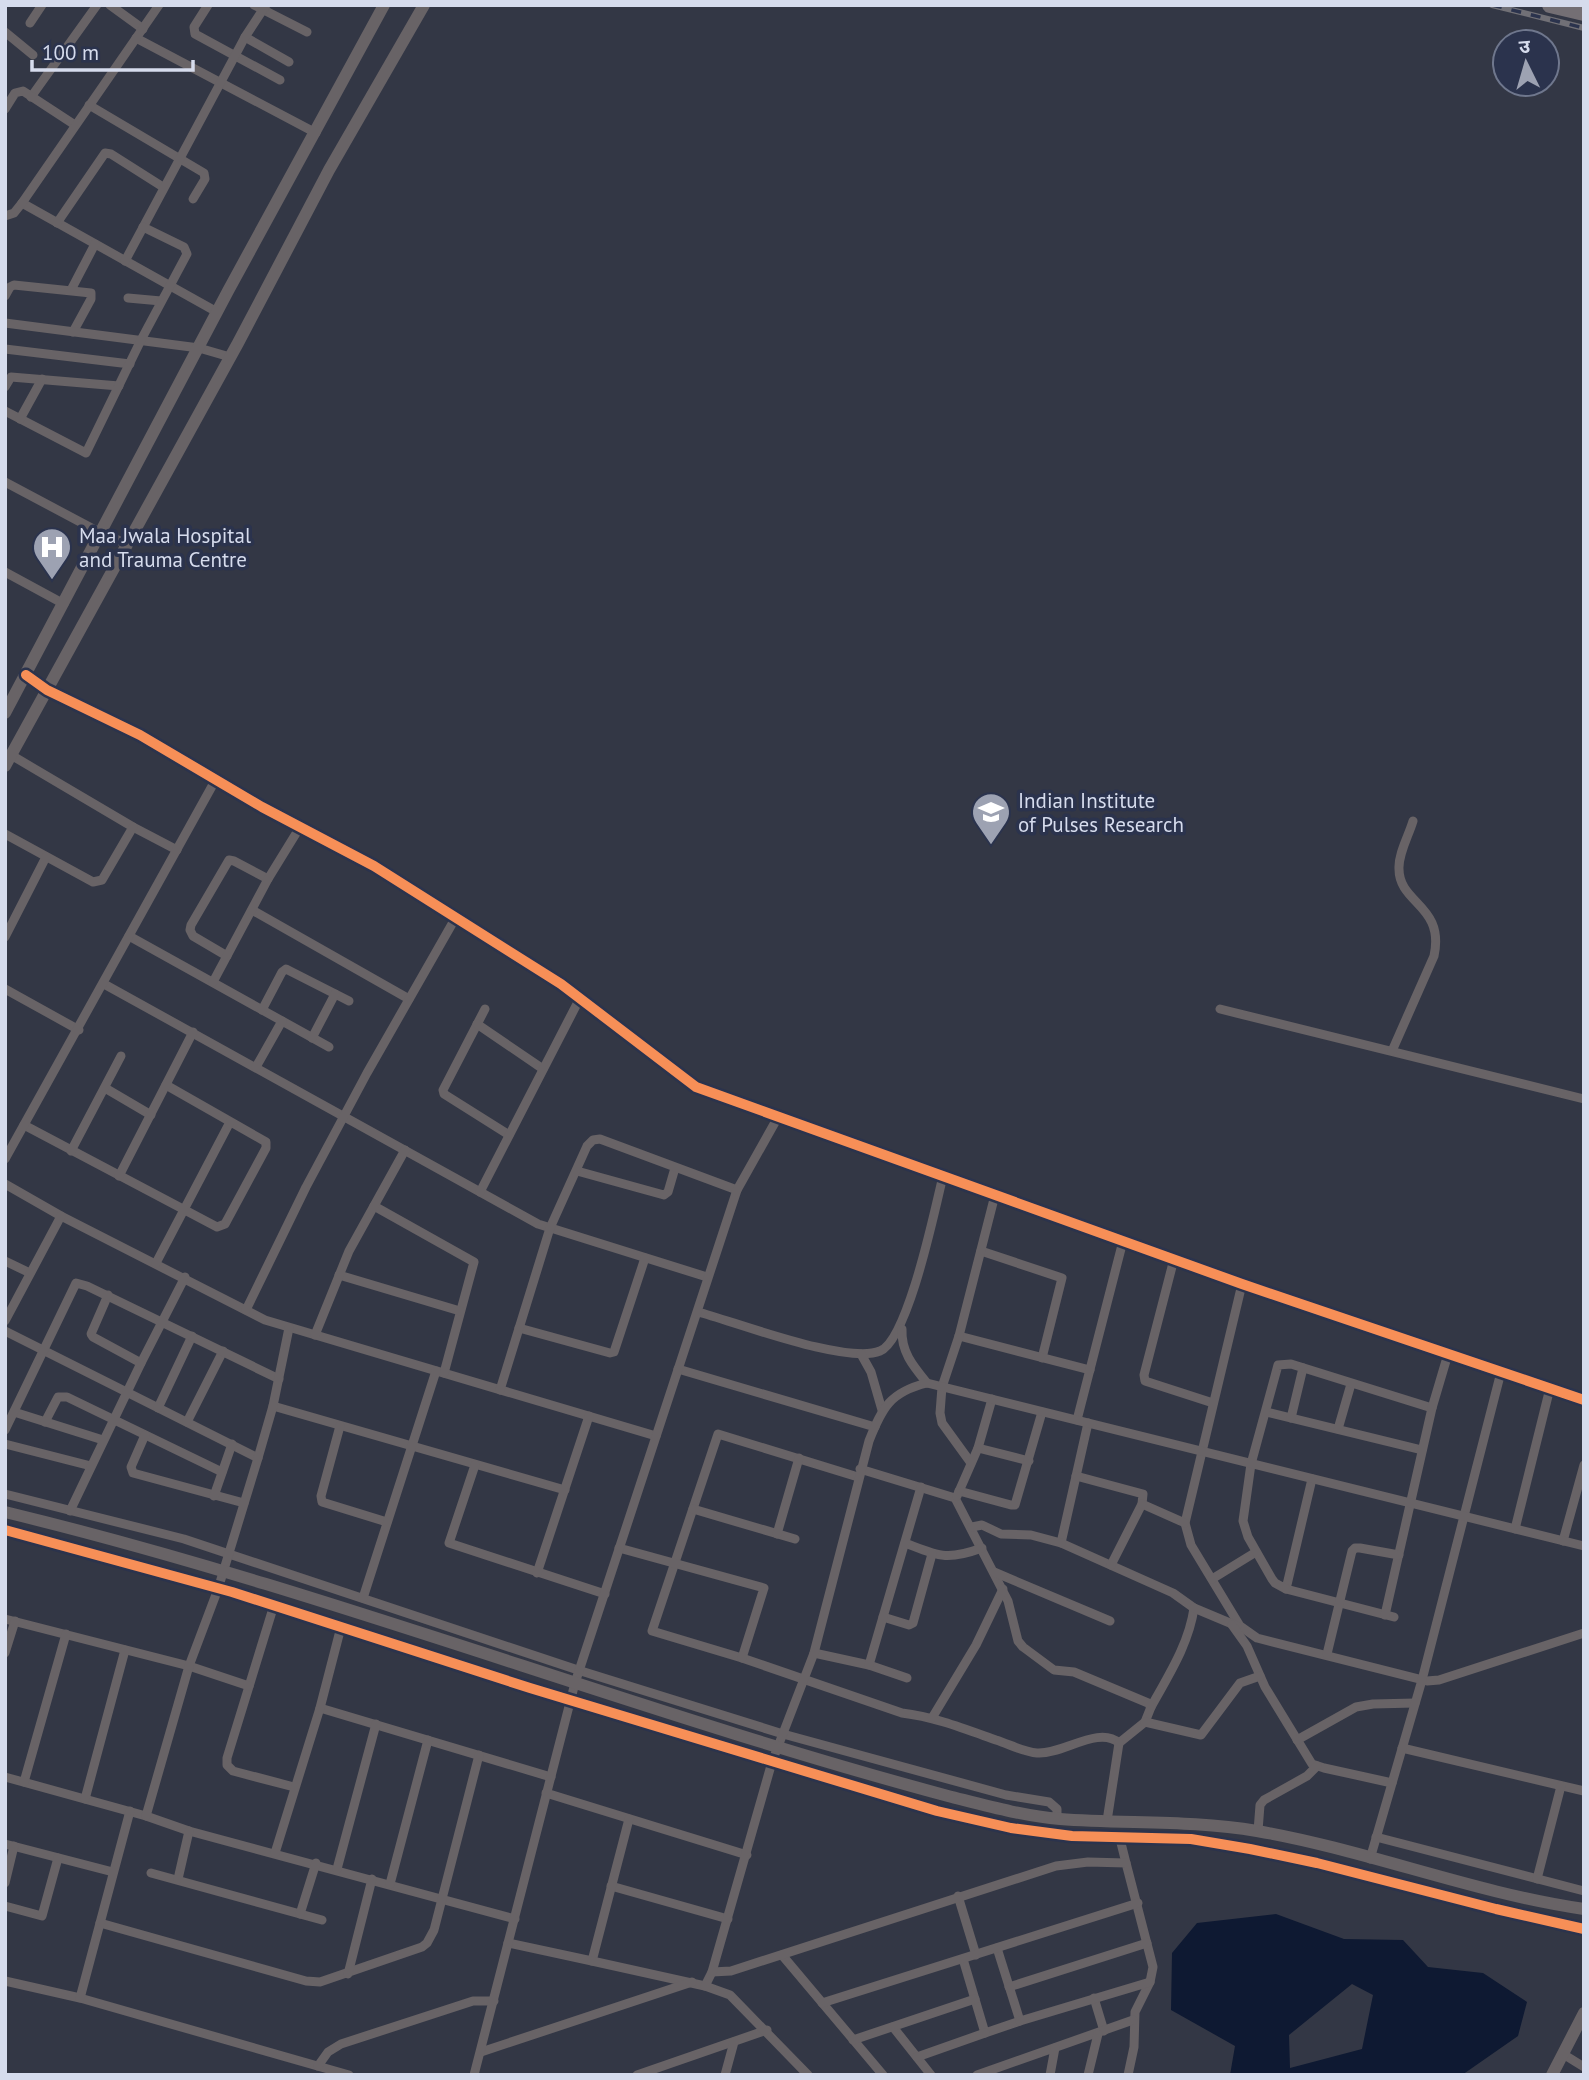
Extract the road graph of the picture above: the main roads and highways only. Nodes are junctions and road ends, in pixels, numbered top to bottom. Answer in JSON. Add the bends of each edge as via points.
{"nodes":[{"id":1,"x":1550,"y":5,"type":"edge"},
{"id":2,"x":1584,"y":13,"type":"edge"}],
"edges":[{"from":1,"to":2,"type":"highway"}]}
